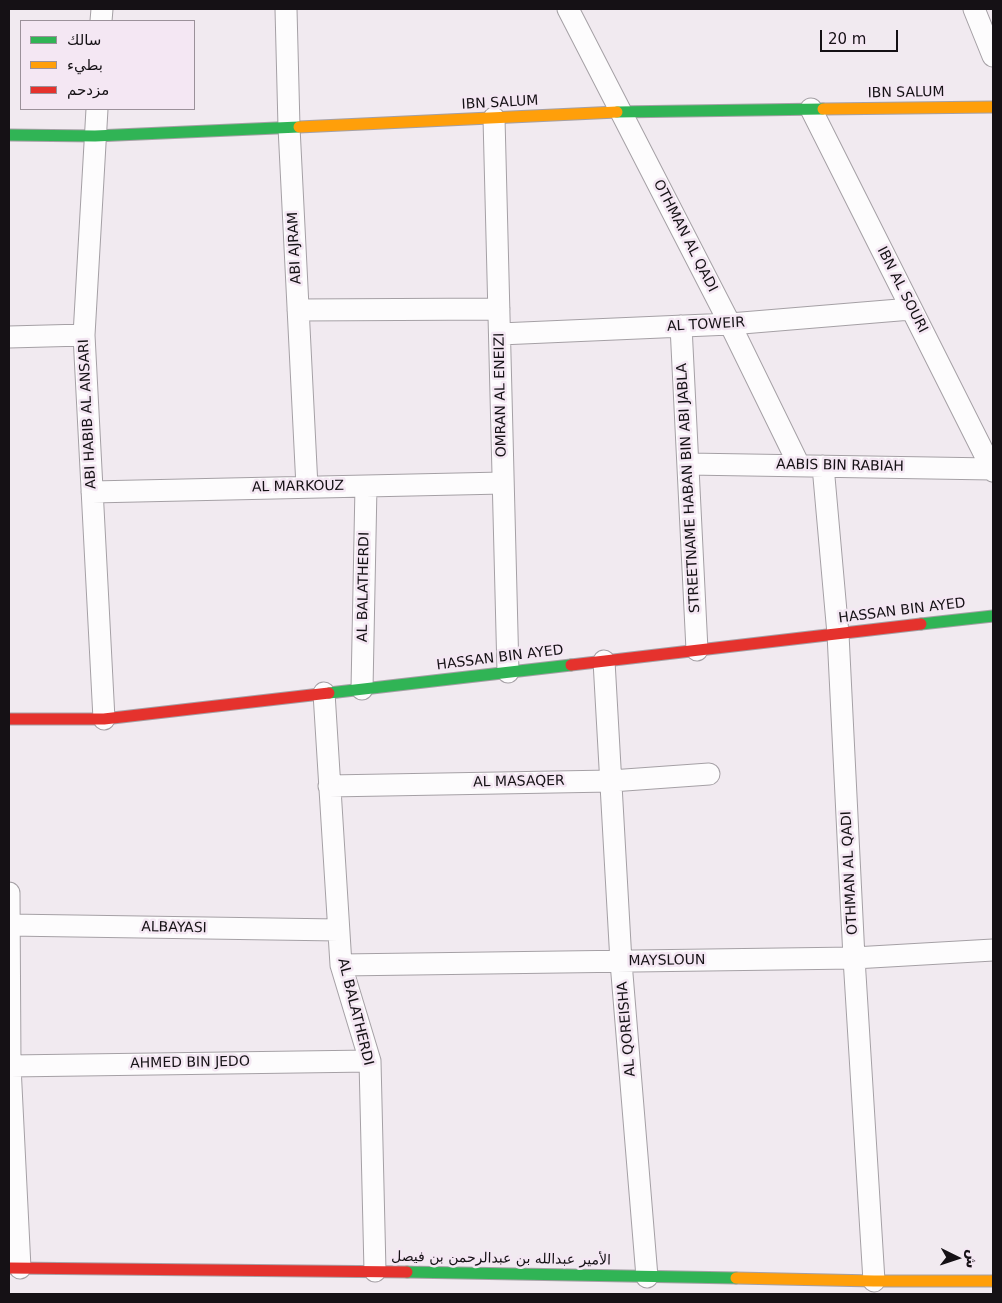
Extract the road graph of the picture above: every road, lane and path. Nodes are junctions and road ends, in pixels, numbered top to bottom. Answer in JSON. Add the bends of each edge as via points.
{"nodes":[{"id":1,"x":286,"y":9,"type":"edge"},
{"id":2,"x":568,"y":9,"type":"edge"},
{"id":3,"x":974,"y":9,"type":"edge"},
{"id":4,"x":993,"y":56,"type":"edge"},
{"id":5,"x":993,"y":107,"type":"edge"},
{"id":6,"x":810,"y":109,"type":"junction"},
{"id":7,"x":96,"y":110,"type":"edge"},
{"id":8,"x":621,"y":112,"type":"junction"},
{"id":9,"x":494,"y":118,"type":"junction"},
{"id":10,"x":289,"y":127,"type":"junction"},
{"id":11,"x":9,"y":135,"type":"edge"},
{"id":12,"x":95,"y":136,"type":"junction"},
{"id":13,"x":499,"y":309,"type":"junction"},
{"id":14,"x":912,"y":309,"type":"junction"},
{"id":15,"x":298,"y":310,"type":"junction"},
{"id":16,"x":730,"y":324,"type":"junction"},
{"id":17,"x":681,"y":326,"type":"junction"},
{"id":18,"x":500,"y":334,"type":"junction"},
{"id":19,"x":84,"y":335,"type":"junction"},
{"id":20,"x":9,"y":337,"type":"edge"},
{"id":21,"x":688,"y":464,"type":"junction"},
{"id":22,"x":799,"y":465,"type":"junction"},
{"id":23,"x":823,"y":466,"type":"junction"},
{"id":24,"x":993,"y":470,"type":"edge"},
{"id":25,"x":504,"y":483,"type":"junction"},
{"id":26,"x":366,"y":486,"type":"junction"},
{"id":27,"x":307,"y":487,"type":"junction"},
{"id":28,"x":92,"y":492,"type":"junction"},
{"id":29,"x":993,"y":616,"type":"edge"},
{"id":30,"x":838,"y":634,"type":"junction"},
{"id":31,"x":697,"y":650,"type":"junction"},
{"id":32,"x":604,"y":661,"type":"junction"},
{"id":33,"x":508,"y":672,"type":"junction"},
{"id":34,"x":362,"y":689,"type":"junction"},
{"id":35,"x":324,"y":694,"type":"junction"},
{"id":36,"x":9,"y":718,"type":"edge"},
{"id":37,"x":104,"y":719,"type":"junction"},
{"id":38,"x":709,"y":774,"type":"dead end"},
{"id":39,"x":610,"y":780,"type":"junction"},
{"id":40,"x":329,"y":786,"type":"junction"},
{"id":41,"x":9,"y":893,"type":"edge"},
{"id":42,"x":9,"y":925,"type":"edge"},
{"id":43,"x":338,"y":930,"type":"junction"},
{"id":44,"x":993,"y":950,"type":"edge"},
{"id":45,"x":9,"y":954,"type":"edge"},
{"id":46,"x":854,"y":958,"type":"junction"},
{"id":47,"x":621,"y":962,"type":"junction"},
{"id":48,"x":340,"y":965,"type":"junction"},
{"id":49,"x":370,"y":1061,"type":"junction"},
{"id":50,"x":10,"y":1066,"type":"junction"},
{"id":51,"x":14,"y":1268,"type":"edge"},
{"id":52,"x":376,"y":1272,"type":"junction"},
{"id":53,"x":647,"y":1277,"type":"junction"},
{"id":54,"x":874,"y":1281,"type":"junction"},
{"id":55,"x":993,"y":1281,"type":"edge"}],
"edges":[{"from":1,"to":10,"type":"street","name":"ABI AJRAM"},
{"from":2,"to":8,"type":"street","name":"OTHMAN AL QADI"},
{"from":3,"to":4,"type":"street"},
{"from":5,"to":6,"type":"street","name":"IBN SALUM"},
{"from":6,"to":8,"type":"street","name":"IBN SALUM"},
{"from":6,"to":14,"type":"street","name":"IBN AL SOURI"},
{"from":7,"to":12,"type":"street","name":"ABI HABIB AL ANSARI"},
{"from":8,"to":9,"type":"street","name":"IBN SALUM"},
{"from":8,"to":16,"type":"street","name":"OTHMAN AL QADI"},
{"from":9,"to":10,"type":"street","name":"IBN SALUM"},
{"from":9,"to":13,"type":"street","name":"OMRAN AL ENEIZI"},
{"from":10,"to":12,"type":"street","name":"IBN SALUM"},
{"from":10,"to":15,"type":"street","name":"ABI AJRAM"},
{"from":11,"to":12,"type":"street","name":"IBN SALUM"},
{"from":12,"to":19,"type":"street","name":"ABI HABIB AL ANSARI"},
{"from":13,"to":15,"type":"street"},
{"from":13,"to":18,"type":"street","name":"OMRAN AL ENEIZI"},
{"from":14,"to":16,"type":"street","name":"AL TOWEIR"},
{"from":14,"to":24,"type":"street","name":"IBN AL SOURI"},
{"from":15,"to":27,"type":"street","name":"ABI AJRAM"},
{"from":16,"to":17,"type":"street","name":"AL TOWEIR"},
{"from":16,"to":22,"type":"street","name":"OTHMAN AL QADI"},
{"from":17,"to":18,"type":"street","name":"AL TOWEIR"},
{"from":17,"to":21,"type":"street","name":"STREETNAME HABAN BIN ABI JABLA"},
{"from":18,"to":25,"type":"street","name":"OMRAN AL ENEIZI"},
{"from":19,"to":20,"type":"street"},
{"from":19,"to":28,"type":"street","name":"ABI HABIB AL ANSARI"},
{"from":21,"to":22,"type":"street","name":"AABIS BIN RABIAH"},
{"from":21,"to":31,"type":"street","name":"STREETNAME HABAN BIN ABI JABLA"},
{"from":22,"to":23,"type":"street","name":"AABIS BIN RABIAH"},
{"from":23,"to":24,"type":"street","name":"AABIS BIN RABIAH"},
{"from":23,"to":30,"type":"street","name":"OTHMAN AL QADI"},
{"from":25,"to":26,"type":"street","name":"AL MARKOUZ"},
{"from":25,"to":33,"type":"street","name":"OMRAN AL ENEIZI"},
{"from":26,"to":27,"type":"street","name":"AL MARKOUZ"},
{"from":26,"to":34,"type":"street","name":"AL BALATHERDI"},
{"from":27,"to":28,"type":"street","name":"AL MARKOUZ"},
{"from":28,"to":37,"type":"street","name":"ABI HABIB AL ANSARI"},
{"from":29,"to":30,"type":"street","name":"HASSAN BIN AYED"},
{"from":30,"to":31,"type":"street","name":"HASSAN BIN AYED"},
{"from":30,"to":46,"type":"street","name":"OTHMAN AL QADI"},
{"from":31,"to":32,"type":"street","name":"HASSAN BIN AYED"},
{"from":32,"to":33,"type":"street","name":"HASSAN BIN AYED"},
{"from":32,"to":39,"type":"street","name":"AL QOREISHA"},
{"from":33,"to":34,"type":"street","name":"HASSAN BIN AYED"},
{"from":34,"to":35,"type":"street","name":"HASSAN BIN AYED"},
{"from":35,"to":37,"type":"street","name":"HASSAN BIN AYED"},
{"from":35,"to":40,"type":"street","name":"AL BALATHERDI"},
{"from":36,"to":37,"type":"street","name":"HASSAN BIN AYED"},
{"from":38,"to":39,"type":"street","name":"AL MASAQER"},
{"from":39,"to":40,"type":"street","name":"AL MASAQER"},
{"from":39,"to":47,"type":"street","name":"AL QOREISHA"},
{"from":40,"to":43,"type":"street","name":"AL BALATHERDI"},
{"from":41,"to":42,"type":"street"},
{"from":42,"to":43,"type":"street","name":"ALBAYASI"},
{"from":42,"to":45,"type":"street"},
{"from":43,"to":48,"type":"street","name":"AL BALATHERDI"},
{"from":44,"to":46,"type":"street","name":"MAYSLOUN"},
{"from":45,"to":50,"type":"street"},
{"from":46,"to":47,"type":"street","name":"MAYSLOUN"},
{"from":46,"to":54,"type":"street","name":"OTHMAN AL QADI"},
{"from":47,"to":48,"type":"street","name":"MAYSLOUN"},
{"from":47,"to":53,"type":"street","name":"AL QOREISHA"},
{"from":48,"to":49,"type":"street","name":"AL BALATHERDI"},
{"from":49,"to":50,"type":"street","name":"AHMED BIN JEDO"},
{"from":49,"to":52,"type":"street","name":"AL BALATHERDI"},
{"from":50,"to":51,"type":"street"},
{"from":51,"to":52,"type":"street","name":"الأمير عبدالله بن عبدالرحمن بن فيصل"},
{"from":52,"to":53,"type":"street","name":"الأمير عبدالله بن عبدالرحمن بن فيصل"},
{"from":53,"to":54,"type":"street","name":"الأمير عبدالله بن عبدالرحمن بن فيصل"},
{"from":54,"to":55,"type":"street","name":"الأمير عبدالله بن عبدالرحمن بن فيصل"}]}
